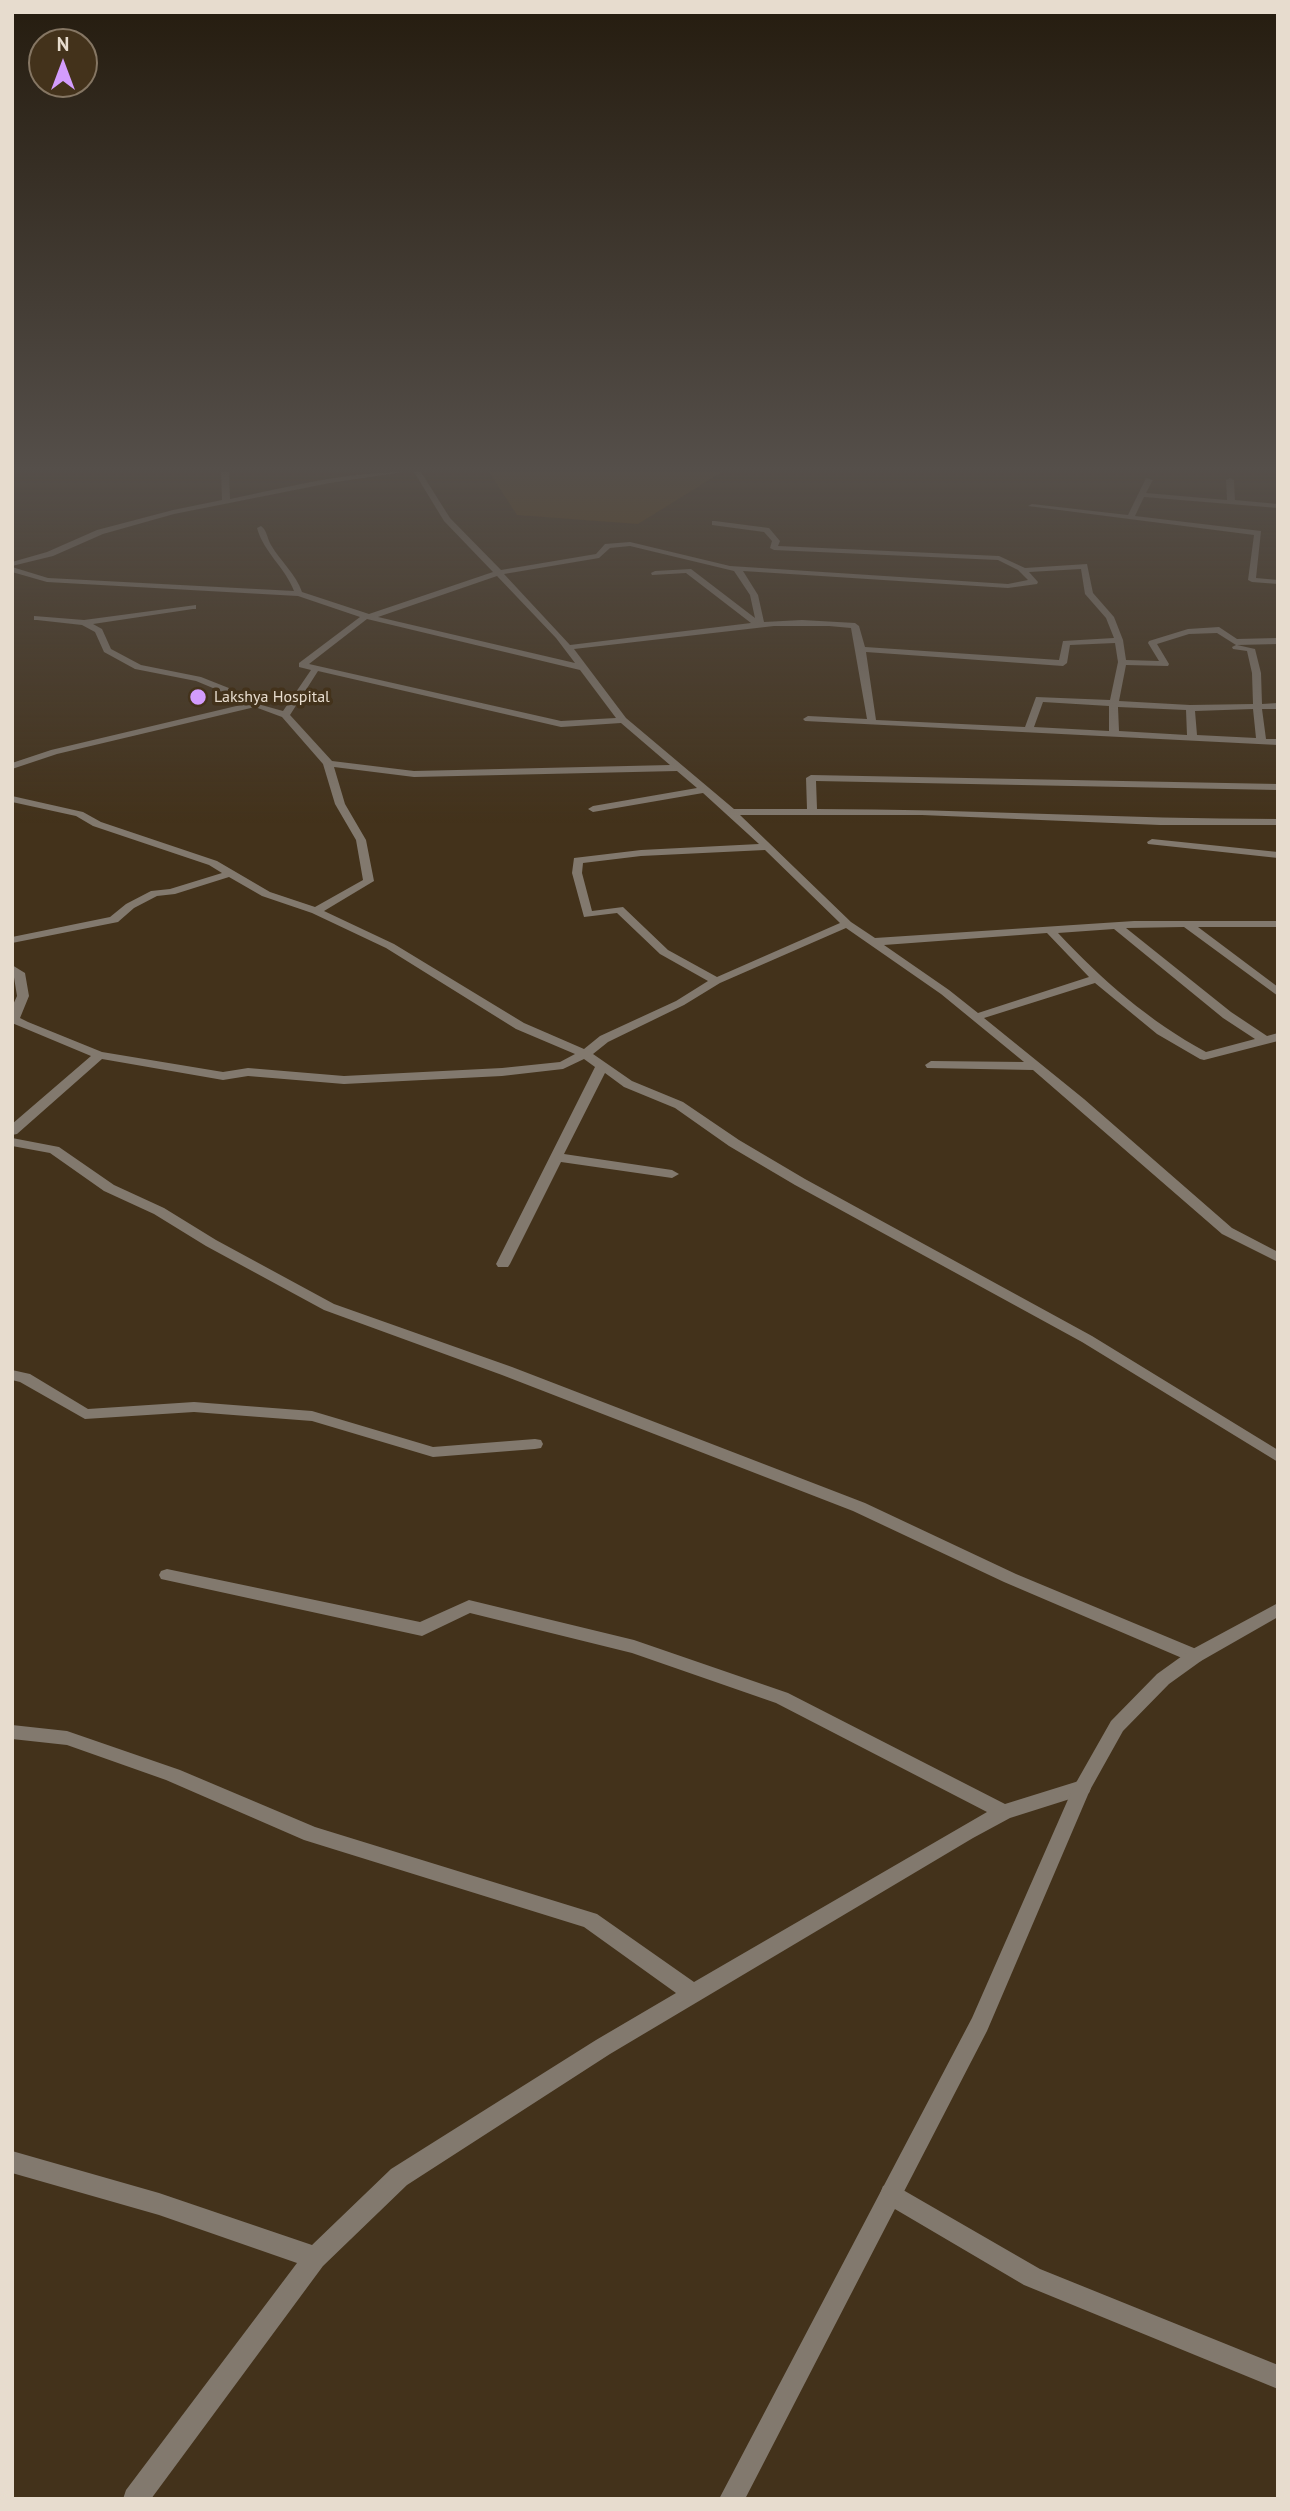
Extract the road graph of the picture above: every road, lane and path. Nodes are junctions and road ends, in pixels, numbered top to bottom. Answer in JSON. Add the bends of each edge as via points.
{"nodes":[{"id":1,"x":212,"y":589,"type":"edge"},
{"id":2,"x":298,"y":589,"type":"edge"},
{"id":3,"x":446,"y":589,"type":"edge"},
{"id":4,"x":516,"y":589,"type":"edge"},
{"id":5,"x":712,"y":589,"type":"edge"},
{"id":6,"x":753,"y":589,"type":"edge"},
{"id":7,"x":1087,"y":589,"type":"edge"},
{"id":8,"x":299,"y":594,"type":"junction"},
{"id":9,"x":193,"y":607,"type":"dead end"},
{"id":10,"x":367,"y":617,"type":"junction"},
{"id":11,"x":37,"y":618,"type":"dead end"},
{"id":12,"x":84,"y":623,"type":"junction"},
{"id":13,"x":760,"y":626,"type":"junction"},
{"id":14,"x":1119,"y":640,"type":"junction"},
{"id":15,"x":1278,"y":641,"type":"edge"},
{"id":16,"x":1235,"y":642,"type":"junction"},
{"id":17,"x":569,"y":648,"type":"junction"},
{"id":18,"x":861,"y":649,"type":"junction"},
{"id":19,"x":1122,"y":662,"type":"junction"},
{"id":20,"x":316,"y":668,"type":"junction"},
{"id":21,"x":584,"y":668,"type":"junction"},
{"id":22,"x":256,"y":704,"type":"junction"},
{"id":23,"x":1113,"y":704,"type":"junction"},
{"id":24,"x":1278,"y":706,"type":"edge"},
{"id":25,"x":1258,"y":707,"type":"junction"},
{"id":26,"x":1190,"y":708,"type":"junction"},
{"id":27,"x":285,"y":715,"type":"junction"},
{"id":28,"x":808,"y":719,"type":"dead end"},
{"id":29,"x":623,"y":720,"type":"junction"},
{"id":30,"x":872,"y":722,"type":"junction"},
{"id":31,"x":1029,"y":728,"type":"junction"},
{"id":32,"x":1114,"y":732,"type":"junction"},
{"id":33,"x":1192,"y":737,"type":"junction"},
{"id":34,"x":1262,"y":742,"type":"junction"},
{"id":35,"x":1278,"y":742,"type":"edge"},
{"id":36,"x":328,"y":763,"type":"junction"},
{"id":37,"x":12,"y":766,"type":"edge"},
{"id":38,"x":678,"y":768,"type":"junction"},
{"id":39,"x":1278,"y":787,"type":"edge"},
{"id":40,"x":705,"y":790,"type":"junction"},
{"id":41,"x":12,"y":799,"type":"edge"},
{"id":42,"x":593,"y":809,"type":"dead end"},
{"id":43,"x":731,"y":812,"type":"junction"},
{"id":44,"x":812,"y":813,"type":"junction"},
{"id":45,"x":1278,"y":822,"type":"edge"},
{"id":46,"x":1152,"y":842,"type":"dead end"},
{"id":47,"x":767,"y":847,"type":"junction"},
{"id":48,"x":1278,"y":855,"type":"edge"},
{"id":49,"x":231,"y":873,"type":"junction"},
{"id":50,"x":316,"y":911,"type":"junction"},
{"id":51,"x":1185,"y":923,"type":"junction"},
{"id":52,"x":847,"y":924,"type":"junction"},
{"id":53,"x":1278,"y":924,"type":"edge"},
{"id":54,"x":1116,"y":925,"type":"junction"},
{"id":55,"x":1050,"y":930,"type":"junction"},
{"id":56,"x":12,"y":940,"type":"edge"},
{"id":57,"x":873,"y":943,"type":"junction"},
{"id":58,"x":12,"y":968,"type":"edge"},
{"id":59,"x":1095,"y":979,"type":"junction"},
{"id":60,"x":716,"y":981,"type":"junction"},
{"id":61,"x":1278,"y":993,"type":"edge"},
{"id":62,"x":976,"y":1017,"type":"junction"},
{"id":63,"x":1278,"y":1037,"type":"edge"},
{"id":64,"x":1263,"y":1039,"type":"junction"},
{"id":65,"x":585,"y":1054,"type":"junction"},
{"id":66,"x":99,"y":1055,"type":"junction"},
{"id":67,"x":931,"y":1065,"type":"dead end"},
{"id":68,"x":602,"y":1066,"type":"junction"},
{"id":69,"x":1036,"y":1066,"type":"junction"},
{"id":70,"x":12,"y":1131,"type":"edge"},
{"id":71,"x":12,"y":1142,"type":"edge"},
{"id":72,"x":555,"y":1157,"type":"junction"},
{"id":73,"x":672,"y":1174,"type":"dead end"},
{"id":74,"x":1278,"y":1258,"type":"edge"},
{"id":75,"x":503,"y":1264,"type":"dead end"},
{"id":76,"x":12,"y":1375,"type":"edge"},
{"id":77,"x":535,"y":1444,"type":"dead end"},
{"id":78,"x":1278,"y":1457,"type":"edge"},
{"id":79,"x":167,"y":1575,"type":"dead end"},
{"id":80,"x":1278,"y":1609,"type":"edge"},
{"id":81,"x":1195,"y":1656,"type":"junction"},
{"id":82,"x":12,"y":1732,"type":"edge"},
{"id":83,"x":1082,"y":1788,"type":"junction"},
{"id":84,"x":1004,"y":1812,"type":"junction"},
{"id":85,"x":694,"y":1994,"type":"junction"},
{"id":86,"x":12,"y":2162,"type":"edge"},
{"id":87,"x":891,"y":2193,"type":"junction"},
{"id":88,"x":315,"y":2258,"type":"junction"},
{"id":89,"x":1278,"y":2377,"type":"edge"},
{"id":90,"x":135,"y":2499,"type":"edge"},
{"id":91,"x":731,"y":2499,"type":"edge"}],
"edges":[{"from":1,"to":8,"type":"street"},
{"from":2,"to":8,"type":"street"},
{"from":3,"to":10,"type":"street"},
{"from":4,"to":17,"type":"street"},
{"from":5,"to":13,"type":"street"},
{"from":6,"to":13,"type":"street"},
{"from":7,"to":14,"type":"street","via":[[1110,617]]},
{"from":8,"to":10,"type":"street"},
{"from":9,"to":12,"type":"street"},
{"from":10,"to":20,"type":"street","via":[[302,665]]},
{"from":10,"to":21,"type":"street"},
{"from":11,"to":12,"type":"street"},
{"from":12,"to":22,"type":"street","via":[[99,631],[107,650],[138,667],[198,679]]},
{"from":13,"to":17,"type":"street"},
{"from":13,"to":18,"type":"street","via":[[855,626]]},
{"from":14,"to":18,"type":"street","via":[[1066,643],[1063,663]]},
{"from":14,"to":19,"type":"street"},
{"from":15,"to":16,"type":"street"},
{"from":16,"to":19,"type":"street","via":[[1219,630],[1188,632],[1152,643],[1165,664]]},
{"from":16,"to":25,"type":"street","via":[[1234,646],[1251,649],[1256,663]]},
{"from":17,"to":21,"type":"street"},
{"from":18,"to":30,"type":"street"},
{"from":19,"to":23,"type":"street"},
{"from":20,"to":27,"type":"street"},
{"from":20,"to":29,"type":"street","via":[[561,724]]},
{"from":21,"to":29,"type":"street"},
{"from":22,"to":27,"type":"street"},
{"from":22,"to":37,"type":"street"},
{"from":23,"to":26,"type":"street"},
{"from":23,"to":31,"type":"street","via":[[1039,699]]},
{"from":23,"to":32,"type":"street"},
{"from":24,"to":25,"type":"street"},
{"from":25,"to":26,"type":"street"},
{"from":25,"to":34,"type":"street","via":[[1255,719]]},
{"from":26,"to":33,"type":"street"},
{"from":27,"to":36,"type":"street"},
{"from":28,"to":30,"type":"street"},
{"from":29,"to":38,"type":"street"},
{"from":30,"to":31,"type":"street"},
{"from":31,"to":32,"type":"street"},
{"from":32,"to":33,"type":"street"},
{"from":33,"to":34,"type":"street"},
{"from":34,"to":35,"type":"street"},
{"from":36,"to":38,"type":"street","via":[[414,774]]},
{"from":36,"to":50,"type":"street","via":[[340,804],[360,840],[369,881]]},
{"from":38,"to":40,"type":"street"},
{"from":39,"to":44,"type":"street","via":[[811,778]]},
{"from":40,"to":42,"type":"street"},
{"from":40,"to":43,"type":"street"},
{"from":41,"to":49,"type":"street","via":[[79,814]]},
{"from":43,"to":44,"type":"street"},
{"from":43,"to":47,"type":"street"},
{"from":44,"to":45,"type":"street"},
{"from":46,"to":48,"type":"street"},
{"from":47,"to":52,"type":"street"},
{"from":47,"to":60,"type":"street","via":[[578,860],[577,873],[589,915],[619,909],[664,952]]},
{"from":49,"to":50,"type":"street","via":[[266,894]]},
{"from":49,"to":56,"type":"street","via":[[155,893],[114,920]]},
{"from":50,"to":65,"type":"street","via":[[390,946],[520,1026]]},
{"from":51,"to":53,"type":"street"},
{"from":51,"to":54,"type":"street"},
{"from":51,"to":61,"type":"street"},
{"from":52,"to":57,"type":"street"},
{"from":52,"to":60,"type":"street"},
{"from":54,"to":55,"type":"street"},
{"from":54,"to":64,"type":"street","via":[[1216,1007]]},
{"from":55,"to":57,"type":"street"},
{"from":55,"to":59,"type":"street"},
{"from":57,"to":62,"type":"street"},
{"from":58,"to":66,"type":"street","via":[[19,973],[23,996],[13,1019]]},
{"from":59,"to":62,"type":"street"},
{"from":59,"to":64,"type":"street","via":[[1185,1047],[1204,1056]]},
{"from":60,"to":65,"type":"street","via":[[604,1039]]},
{"from":62,"to":69,"type":"street"},
{"from":63,"to":64,"type":"street"},
{"from":65,"to":66,"type":"street","via":[[563,1065],[502,1072],[344,1080],[248,1072],[223,1076]]},
{"from":65,"to":68,"type":"street"},
{"from":66,"to":70,"type":"street"},
{"from":67,"to":69,"type":"street"},
{"from":68,"to":72,"type":"street"},
{"from":68,"to":78,"type":"street","via":[[628,1084],[679,1105],[800,1182],[1087,1339]]},
{"from":69,"to":74,"type":"street","via":[[1227,1231]]},
{"from":71,"to":81,"type":"street","via":[[54,1150],[109,1188],[159,1211],[329,1307],[859,1507],[1010,1578]]},
{"from":72,"to":73,"type":"street"},
{"from":72,"to":75,"type":"street"},
{"from":76,"to":77,"type":"street","via":[[85,1415],[194,1407],[312,1416],[433,1452]]},
{"from":79,"to":84,"type":"street","via":[[422,1629],[469,1606],[634,1647],[782,1698]]},
{"from":80,"to":81,"type":"street"},
{"from":81,"to":83,"type":"street","via":[[1163,1679],[1117,1727]]},
{"from":82,"to":85,"type":"street","via":[[67,1738],[173,1775],[311,1834],[590,1920]]},
{"from":83,"to":84,"type":"street"},
{"from":83,"to":87,"type":"street","via":[[979,2024]]},
{"from":84,"to":85,"type":"street"},
{"from":85,"to":88,"type":"street","via":[[399,2177]]},
{"from":86,"to":88,"type":"street","via":[[159,2204]]},
{"from":87,"to":89,"type":"street","via":[[1032,2277]]},
{"from":87,"to":91,"type":"street"},
{"from":88,"to":90,"type":"street"}]}
